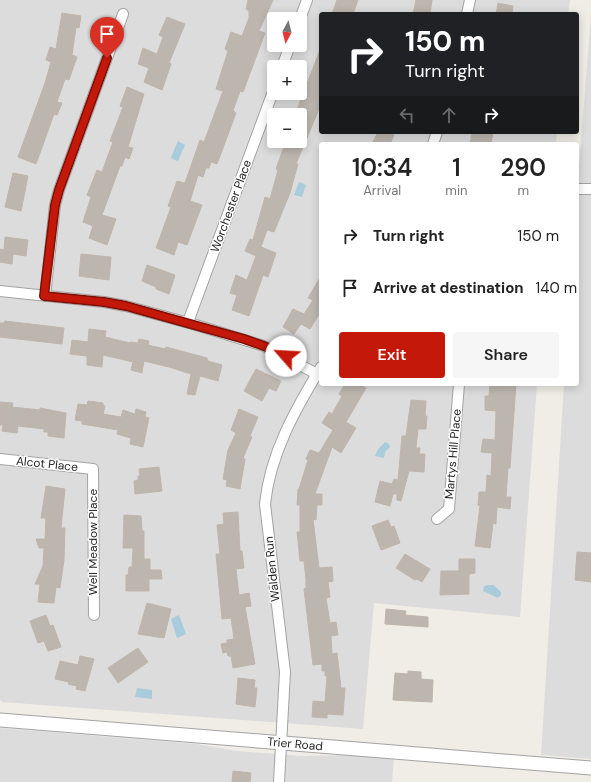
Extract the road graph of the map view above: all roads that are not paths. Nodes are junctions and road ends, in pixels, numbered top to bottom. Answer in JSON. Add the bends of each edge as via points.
{"nodes":[{"id":1,"x":307,"y":0,"type":"edge"},
{"id":2,"x":470,"y":0,"type":"edge"},
{"id":3,"x":303,"y":12,"type":"edge"},
{"id":4,"x":467,"y":12,"type":"edge"},
{"id":5,"x":123,"y":14,"type":"dead end"},
{"id":6,"x":270,"y":100,"type":"edge"},
{"id":7,"x":579,"y":188,"type":"edge"},
{"id":8,"x":591,"y":189,"type":"edge"},
{"id":9,"x":0,"y":291,"type":"edge"},
{"id":10,"x":44,"y":296,"type":"junction"},
{"id":11,"x":188,"y":322,"type":"junction"},
{"id":12,"x":319,"y":370,"type":"edge"},
{"id":13,"x":459,"y":386,"type":"edge"},
{"id":14,"x":0,"y":460,"type":"edge"},
{"id":15,"x":93,"y":469,"type":"joint"},
{"id":16,"x":437,"y":519,"type":"dead end"},
{"id":17,"x":94,"y":615,"type":"dead end"},
{"id":18,"x":0,"y":720,"type":"edge"},
{"id":19,"x":281,"y":743,"type":"junction"},
{"id":20,"x":591,"y":768,"type":"edge"},
{"id":21,"x":279,"y":782,"type":"edge"}],
"edges":[{"from":1,"to":3,"type":"street"},
{"from":2,"to":4,"type":"street"},
{"from":5,"to":10,"type":"street","via":[[59,190]]},
{"from":6,"to":11,"type":"street","name":"Worchester Place"},
{"from":7,"to":8,"type":"street"},
{"from":9,"to":10,"type":"street"},
{"from":10,"to":11,"type":"street","via":[[119,304]]},
{"from":11,"to":12,"type":"street","via":[[264,346]]},
{"from":12,"to":19,"type":"street","name":"Walden Run","via":[[283,435],[267,485],[265,504],[285,672]]},
{"from":13,"to":16,"type":"street","name":"Martys Hill Place","via":[[449,509]]},
{"from":14,"to":15,"type":"street","name":"Alcot Place"},
{"from":15,"to":17,"type":"street","name":"Well Meadow Place"},
{"from":18,"to":19,"type":"street","name":"Trier Road"},
{"from":19,"to":20,"type":"street","name":"Trier Road"},
{"from":19,"to":21,"type":"street","name":"Walden Run"}]}
